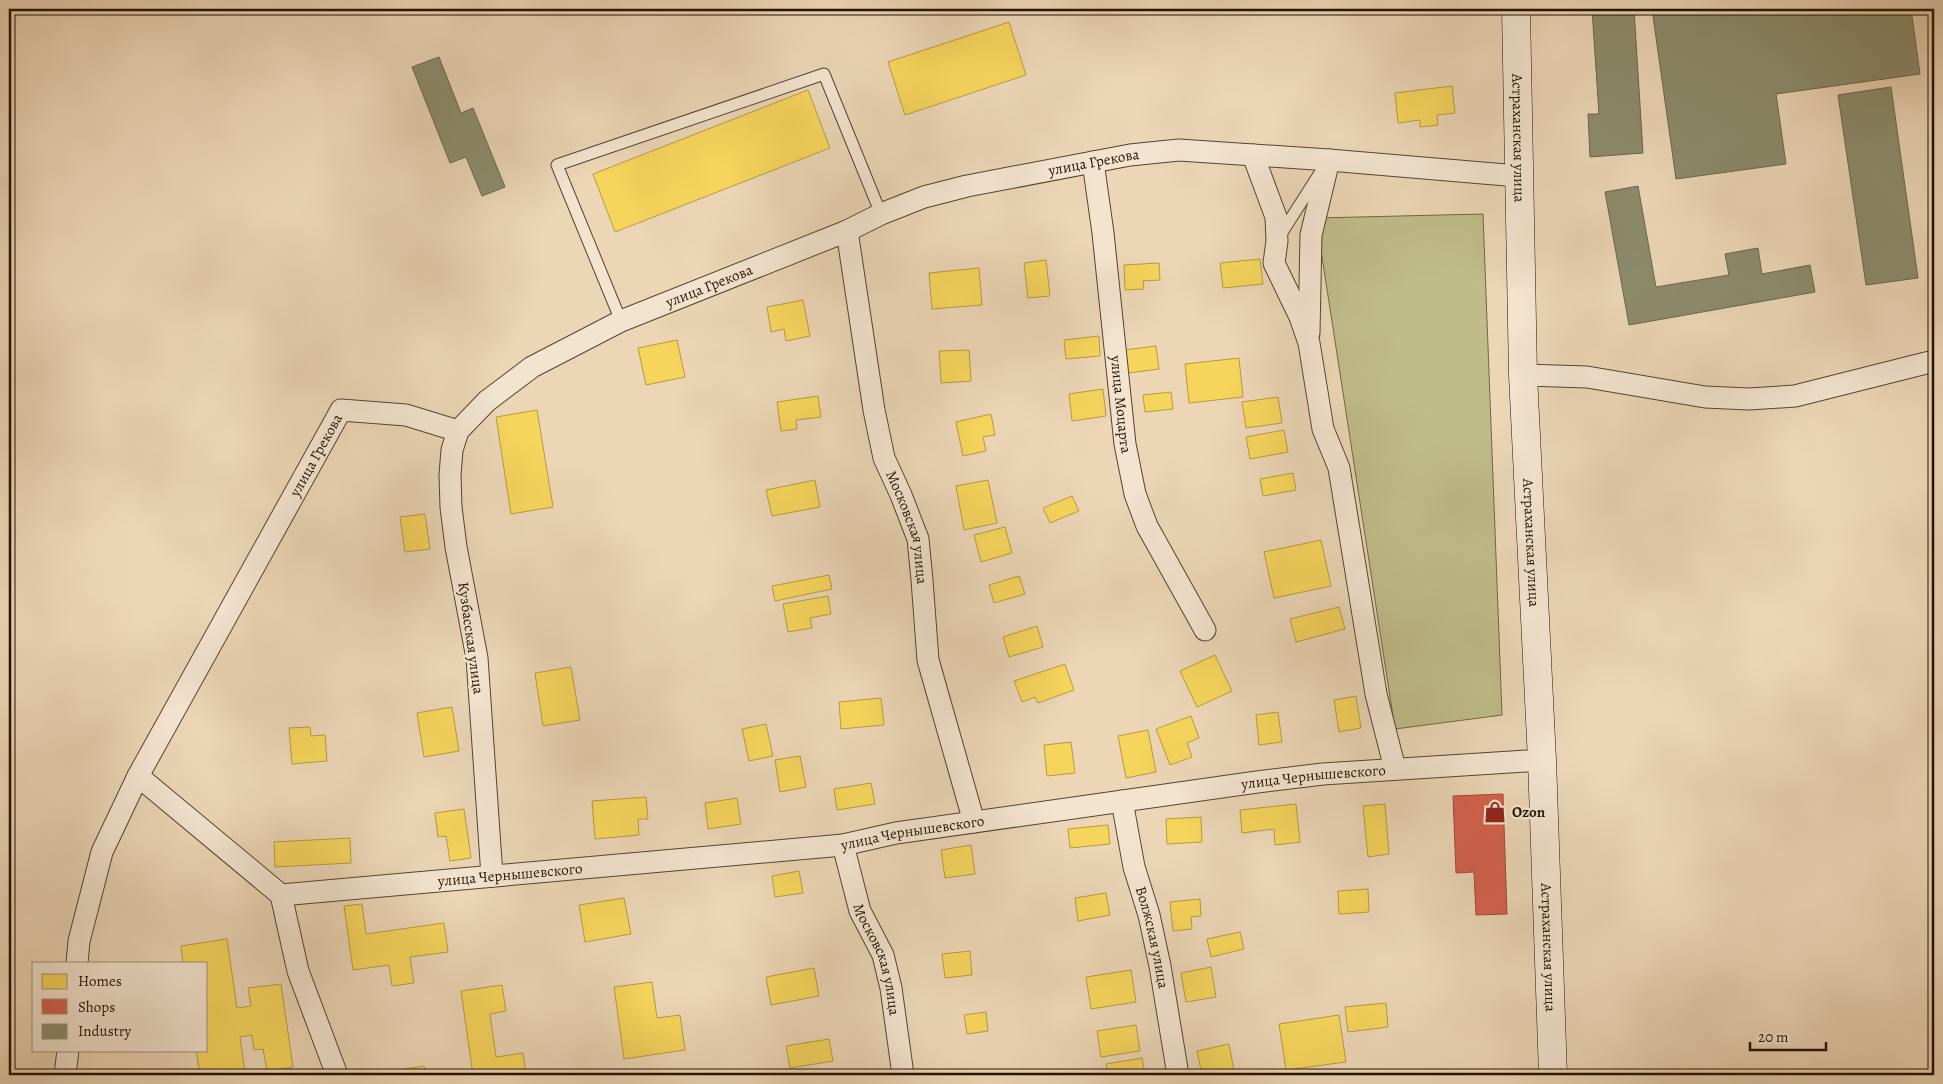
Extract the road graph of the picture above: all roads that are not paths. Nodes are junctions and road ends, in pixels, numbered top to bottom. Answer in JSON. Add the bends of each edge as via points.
{"nodes":[{"id":1,"x":1516,"y":9,"type":"edge"},
{"id":2,"x":1253,"y":155,"type":"junction"},
{"id":3,"x":1329,"y":160,"type":"junction"},
{"id":4,"x":1093,"y":162,"type":"junction"},
{"id":5,"x":1518,"y":176,"type":"junction"},
{"id":6,"x":881,"y":214,"type":"junction"},
{"id":7,"x":846,"y":231,"type":"junction"},
{"id":8,"x":1277,"y":241,"type":"junction"},
{"id":9,"x":621,"y":321,"type":"junction"},
{"id":10,"x":1309,"y":343,"type":"junction"},
{"id":11,"x":1934,"y":361,"type":"edge"},
{"id":12,"x":1523,"y":375,"type":"junction"},
{"id":13,"x":458,"y":430,"type":"junction"},
{"id":14,"x":1205,"y":630,"type":"dead end"},
{"id":15,"x":1542,"y":760,"type":"junction"},
{"id":16,"x":1395,"y":769,"type":"junction"},
{"id":17,"x":138,"y":776,"type":"junction"},
{"id":18,"x":1122,"y":801,"type":"junction"},
{"id":19,"x":974,"y":822,"type":"junction"},
{"id":20,"x":844,"y":845,"type":"junction"},
{"id":21,"x":492,"y":876,"type":"junction"},
{"id":22,"x":281,"y":895,"type":"junction"},
{"id":23,"x":78,"y":962,"type":"edge"},
{"id":24,"x":68,"y":1052,"type":"edge"},
{"id":25,"x":65,"y":1075,"type":"edge"},
{"id":26,"x":337,"y":1075,"type":"edge"},
{"id":27,"x":903,"y":1075,"type":"edge"},
{"id":28,"x":1178,"y":1075,"type":"edge"},
{"id":29,"x":1552,"y":1075,"type":"edge"}],
"edges":[{"from":1,"to":5,"type":"main road","name":"Астраханская улица"},
{"from":2,"to":3,"type":"street","name":"улица Грекова"},
{"from":2,"to":4,"type":"street","name":"улица Грекова","via":[[1180,150]]},
{"from":2,"to":8,"type":"street","via":[[1276,217]]},
{"from":3,"to":5,"type":"street","name":"улица Грекова"},
{"from":3,"to":8,"type":"lane"},
{"from":3,"to":10,"type":"street","via":[[1311,235]]},
{"from":4,"to":6,"type":"street","name":"улица Грекова","via":[[967,186],[924,197]]},
{"from":4,"to":14,"type":"street","name":"улица Моцарта","via":[[1125,444],[1135,494],[1147,526]]},
{"from":5,"to":12,"type":"main road","name":"Астраханская улица"},
{"from":6,"to":7,"type":"street","name":"улица Грекова"},
{"from":6,"to":9,"type":"lane","via":[[824,74],[557,165]]},
{"from":7,"to":9,"type":"street","name":"улица Грекова"},
{"from":7,"to":19,"type":"street","name":"Московская улица","via":[[884,458],[918,538],[928,660]]},
{"from":8,"to":10,"type":"street","via":[[1274,263]]},
{"from":9,"to":13,"type":"street","name":"улица Грекова","via":[[532,368],[487,401]]},
{"from":10,"to":16,"type":"street","via":[[1323,429],[1339,468],[1376,694]]},
{"from":11,"to":12,"type":"street","via":[[1795,396],[1749,399],[1705,397],[1587,377]]},
{"from":12,"to":15,"type":"main road","name":"Астраханская улица"},
{"from":13,"to":17,"type":"street","name":"улица Грекова","via":[[406,415],[341,410]]},
{"from":13,"to":21,"type":"street","name":"Кузбасская улица","via":[[452,450],[451,507],[477,658]]},
{"from":15,"to":16,"type":"street","name":"улица Чернышевского"},
{"from":15,"to":29,"type":"main road","name":"Астраханская улица"},
{"from":16,"to":18,"type":"street","name":"улица Чернышевского","via":[[1257,782]]},
{"from":17,"to":22,"type":"street"},
{"from":17,"to":23,"type":"street","via":[[102,852],[79,942]]},
{"from":18,"to":19,"type":"street","name":"улица Чернышевского"},
{"from":18,"to":28,"type":"street","name":"Волжская улица","via":[[1134,867],[1160,966]]},
{"from":19,"to":20,"type":"street","name":"улица Чернышевского","via":[[896,833]]},
{"from":20,"to":21,"type":"street","name":"улица Чернышевского"},
{"from":20,"to":27,"type":"street","name":"Московская улица","via":[[860,911],[883,955]]},
{"from":21,"to":22,"type":"street","name":"улица Чернышевского"},
{"from":22,"to":26,"type":"street","via":[[298,970]]},
{"from":24,"to":25,"type":"street"}]}
